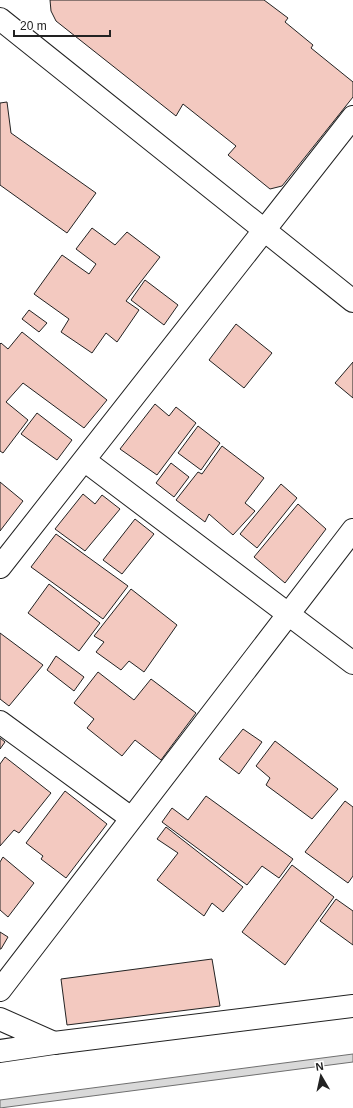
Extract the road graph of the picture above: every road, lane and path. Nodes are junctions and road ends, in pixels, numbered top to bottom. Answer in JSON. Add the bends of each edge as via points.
{"nodes":[{"id":1,"x":0,"y":18,"type":"edge"},
{"id":2,"x":353,"y":118,"type":"edge"},
{"id":3,"x":265,"y":231,"type":"junction"},
{"id":4,"x":353,"y":301,"type":"edge"},
{"id":5,"x":84,"y":460,"type":"junction"},
{"id":6,"x":353,"y":530,"type":"edge"},
{"id":7,"x":0,"y":567,"type":"edge"},
{"id":8,"x":288,"y":614,"type":"junction"},
{"id":9,"x":353,"y":663,"type":"edge"},
{"id":10,"x":0,"y":722,"type":"edge"},
{"id":11,"x":131,"y":818,"type":"junction"},
{"id":12,"x":0,"y":990,"type":"edge"},
{"id":13,"x":353,"y":1006,"type":"edge"},
{"id":14,"x":0,"y":1019,"type":"edge"},
{"id":15,"x":54,"y":1043,"type":"junction"},
{"id":16,"x":0,"y":1051,"type":"edge"}],
"edges":[{"from":1,"to":3,"type":"street"},
{"from":2,"to":3,"type":"street"},
{"from":3,"to":4,"type":"street"},
{"from":3,"to":5,"type":"street"},
{"from":5,"to":7,"type":"street"},
{"from":5,"to":8,"type":"street"},
{"from":6,"to":8,"type":"street"},
{"from":8,"to":9,"type":"street"},
{"from":8,"to":11,"type":"street"},
{"from":10,"to":11,"type":"street"},
{"from":11,"to":12,"type":"street"},
{"from":13,"to":15,"type":"street"},
{"from":14,"to":15,"type":"street"},
{"from":15,"to":16,"type":"street"}]}
